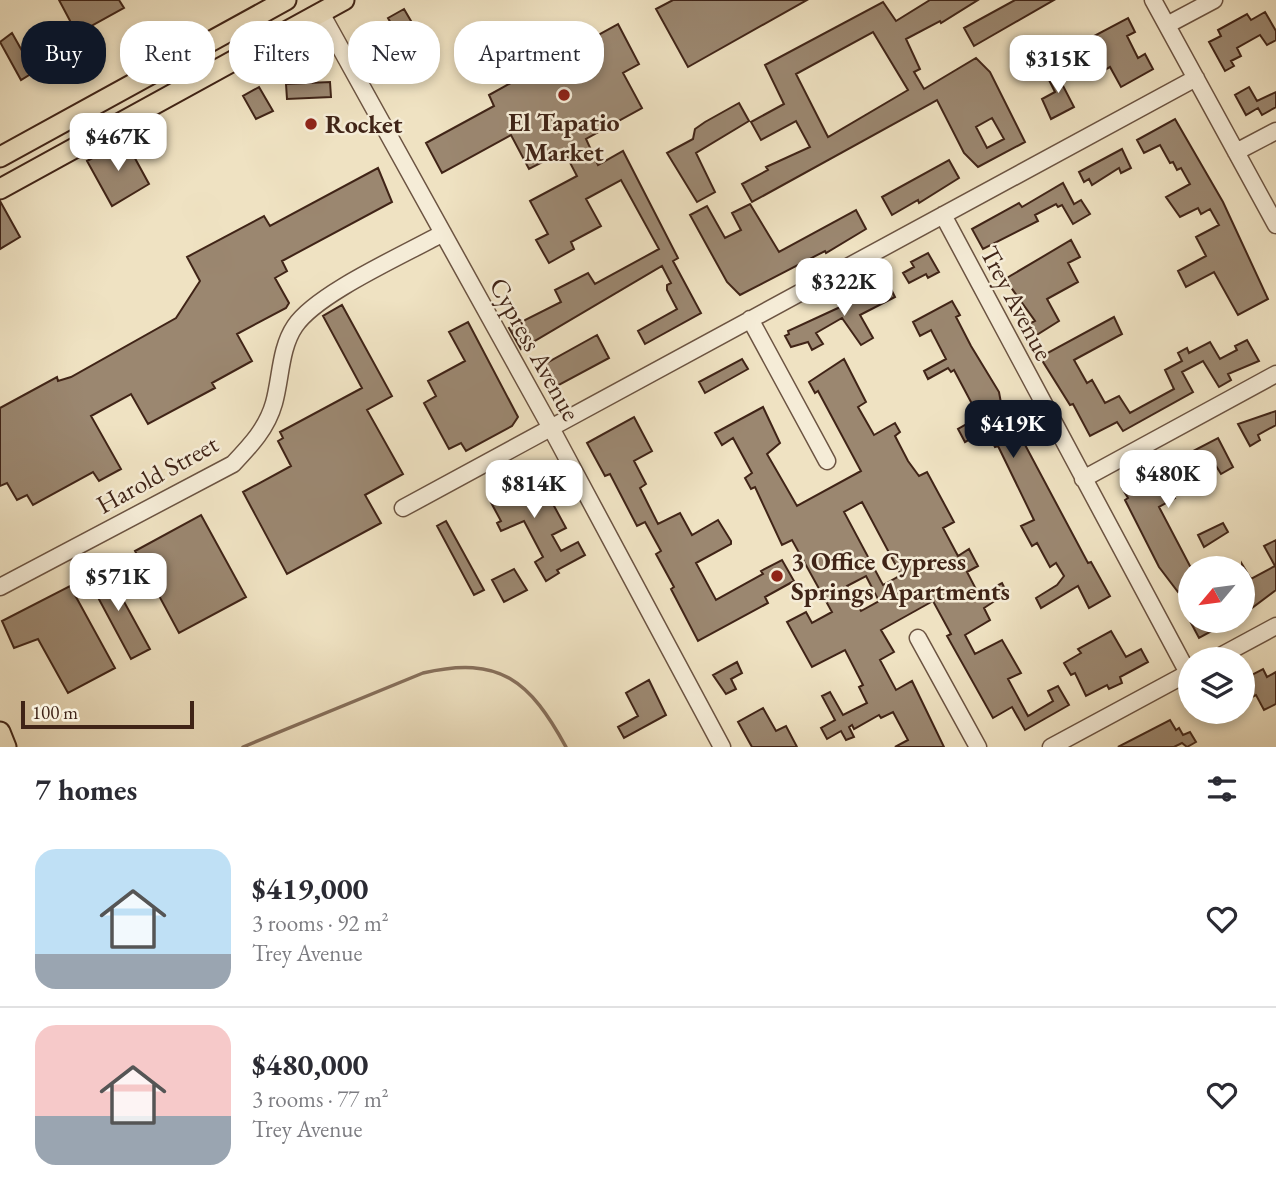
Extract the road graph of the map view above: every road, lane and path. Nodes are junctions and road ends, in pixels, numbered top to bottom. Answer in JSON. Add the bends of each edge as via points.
{"nodes":[{"id":1,"x":286,"y":0,"type":"edge"},
{"id":2,"x":344,"y":0,"type":"edge"},
{"id":3,"x":1153,"y":0,"type":"edge"},
{"id":4,"x":1214,"y":0,"type":"edge"},
{"id":5,"x":318,"y":6,"type":"edge"},
{"id":6,"x":1167,"y":25,"type":"junction"},
{"id":7,"x":1196,"y":78,"type":"junction"},
{"id":8,"x":111,"y":96,"type":"junction"},
{"id":9,"x":1276,"y":131,"type":"edge"},
{"id":10,"x":1236,"y":152,"type":"junction"},
{"id":11,"x":6,"y":154,"type":"edge"},
{"id":12,"x":0,"y":172,"type":"edge"},
{"id":13,"x":26,"y":174,"type":"junction"},
{"id":14,"x":0,"y":189,"type":"edge"},
{"id":15,"x":943,"y":215,"type":"junction"},
{"id":16,"x":1276,"y":225,"type":"edge"},
{"id":17,"x":443,"y":233,"type":"junction"},
{"id":18,"x":750,"y":319,"type":"junction"},
{"id":19,"x":1276,"y":374,"type":"edge"},
{"id":20,"x":551,"y":428,"type":"junction"},
{"id":21,"x":827,"y":461,"type":"dead end"},
{"id":22,"x":1083,"y":479,"type":"junction"},
{"id":23,"x":403,"y":508,"type":"dead end"},
{"id":24,"x":0,"y":587,"type":"edge"},
{"id":25,"x":1276,"y":626,"type":"edge"},
{"id":26,"x":918,"y":638,"type":"dead end"},
{"id":27,"x":1237,"y":647,"type":"edge"},
{"id":28,"x":1178,"y":653,"type":"edge"},
{"id":29,"x":1178,"y":679,"type":"edge"},
{"id":30,"x":0,"y":732,"type":"edge"},
{"id":31,"x":6,"y":747,"type":"edge"},
{"id":32,"x":722,"y":747,"type":"edge"},
{"id":33,"x":978,"y":747,"type":"edge"},
{"id":34,"x":1051,"y":747,"type":"edge"}],
"edges":[{"from":1,"to":8,"type":"main road"},
{"from":2,"to":5,"type":"main road"},
{"from":3,"to":6,"type":"street"},
{"from":4,"to":6,"type":"street"},
{"from":5,"to":13,"type":"main road"},
{"from":5,"to":17,"type":"street","name":"Cypress Avenue"},
{"from":6,"to":7,"type":"street"},
{"from":7,"to":10,"type":"street"},
{"from":7,"to":15,"type":"street"},
{"from":8,"to":11,"type":"main road"},
{"from":8,"to":13,"type":"main road","via":[[88,122],[34,154]]},
{"from":9,"to":10,"type":"street"},
{"from":10,"to":16,"type":"street"},
{"from":11,"to":12,"type":"main road"},
{"from":13,"to":14,"type":"main road"},
{"from":15,"to":18,"type":"street"},
{"from":15,"to":22,"type":"street","name":"Trey Avenue"},
{"from":17,"to":20,"type":"street","name":"Cypress Avenue"},
{"from":17,"to":24,"type":"street","name":"Harold Street","via":[[319,302],[294,326],[274,404],[260,435],[233,464]]},
{"from":18,"to":20,"type":"street"},
{"from":18,"to":21,"type":"street"},
{"from":19,"to":22,"type":"street"},
{"from":20,"to":23,"type":"street"},
{"from":20,"to":32,"type":"street","name":"Cypress Avenue"},
{"from":22,"to":28,"type":"street","name":"Trey Avenue"},
{"from":25,"to":27,"type":"street"},
{"from":26,"to":33,"type":"street"},
{"from":29,"to":34,"type":"street"},
{"from":30,"to":31,"type":"main road"}]}
